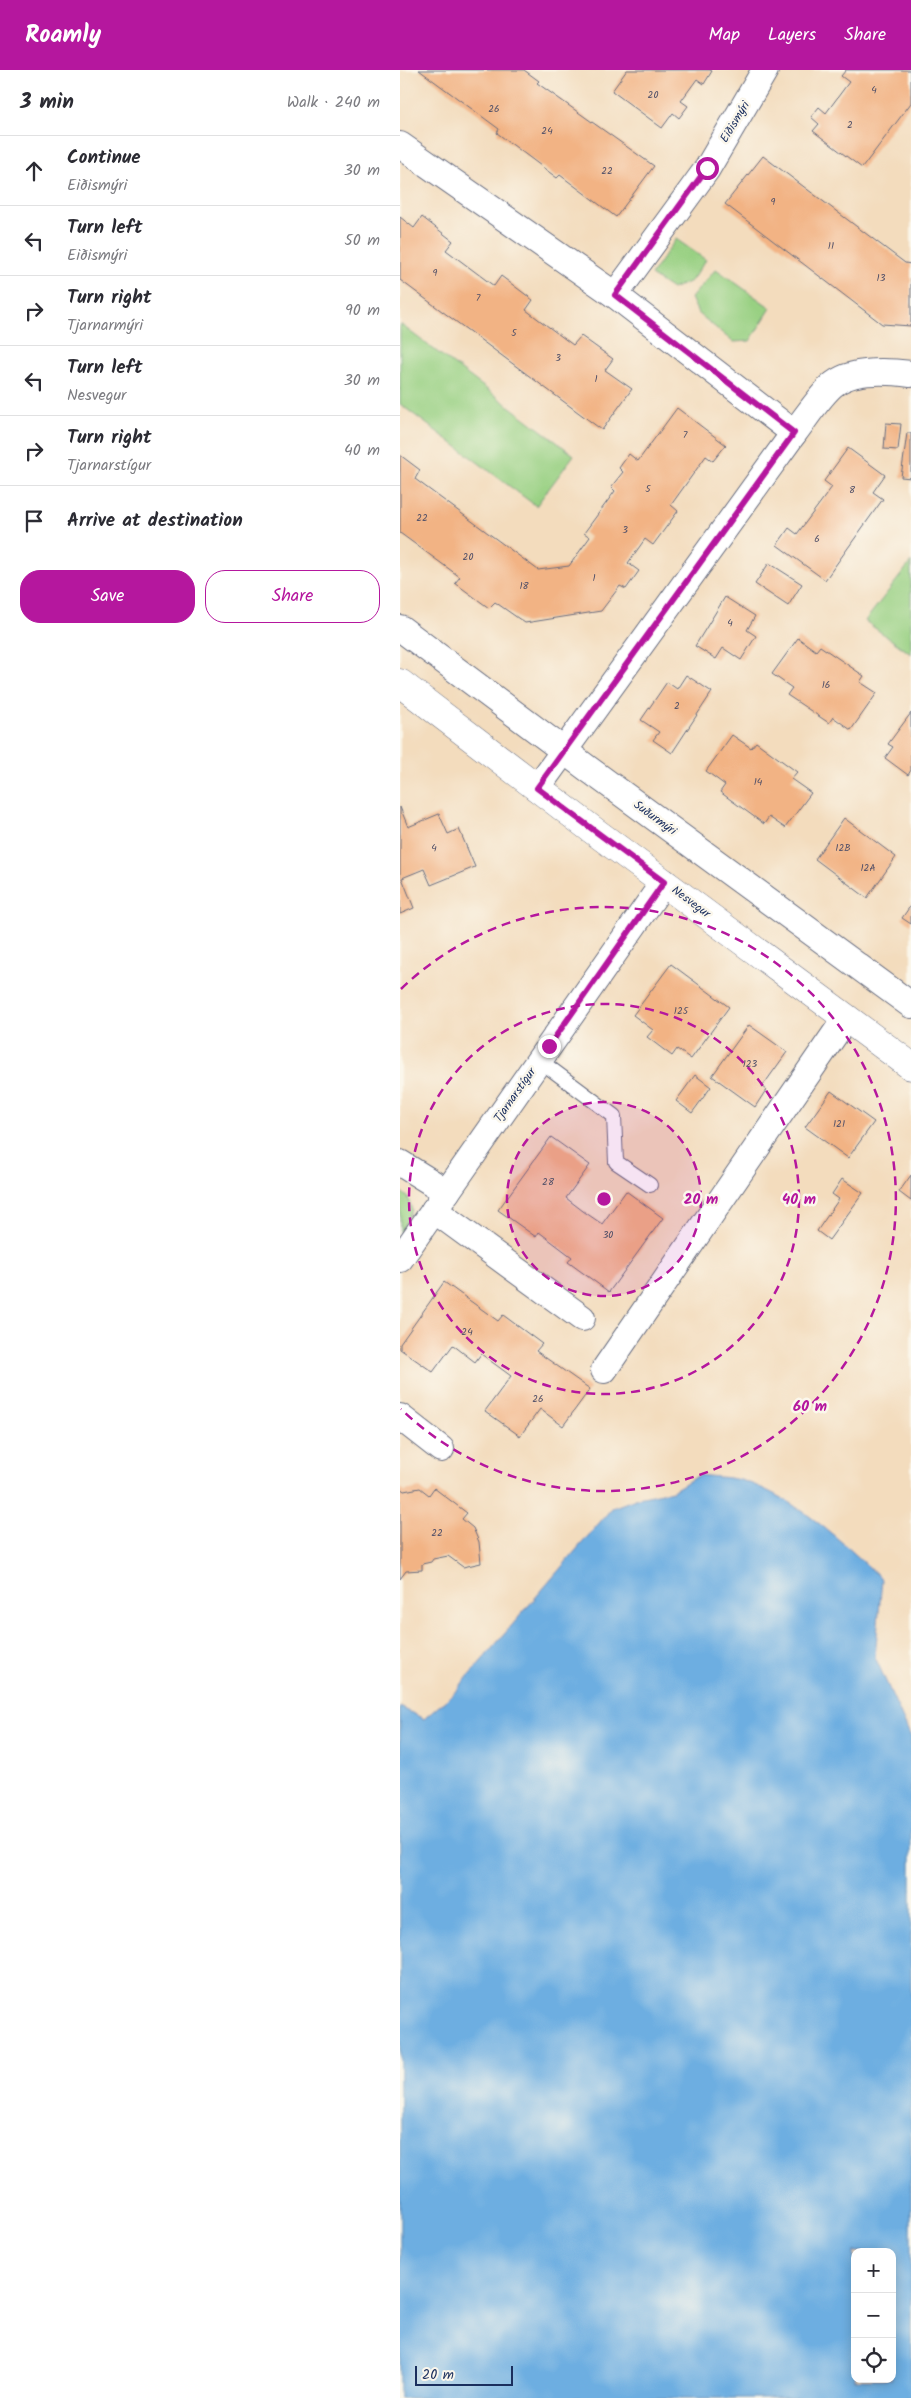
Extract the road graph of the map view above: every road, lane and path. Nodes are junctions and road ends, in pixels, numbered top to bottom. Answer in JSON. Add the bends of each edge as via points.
{"nodes":[{"id":1,"x":765,"y":70,"type":"edge"},
{"id":2,"x":400,"y":145,"type":"edge"},
{"id":3,"x":615,"y":295,"type":"junction"},
{"id":4,"x":911,"y":374,"type":"edge"},
{"id":5,"x":794,"y":433,"type":"junction"},
{"id":6,"x":400,"y":628,"type":"edge"},
{"id":7,"x":400,"y":683,"type":"edge"},
{"id":8,"x":564,"y":751,"type":"junction"},
{"id":9,"x":537,"y":788,"type":"junction"},
{"id":10,"x":664,"y":882,"type":"junction"},
{"id":11,"x":911,"y":1005,"type":"edge"},
{"id":12,"x":846,"y":1018,"type":"junction"},
{"id":13,"x":539,"y":1060,"type":"junction"},
{"id":14,"x":911,"y":1066,"type":"edge"},
{"id":15,"x":400,"y":1163,"type":"edge"},
{"id":16,"x":650,"y":1185,"type":"dead end"},
{"id":17,"x":440,"y":1201,"type":"junction"},
{"id":18,"x":400,"y":1259,"type":"edge"},
{"id":19,"x":582,"y":1318,"type":"dead end"},
{"id":20,"x":604,"y":1370,"type":"dead end"},
{"id":21,"x":400,"y":1417,"type":"edge"},
{"id":22,"x":441,"y":1449,"type":"dead end"}],
"edges":[{"from":1,"to":3,"type":"street","name":"Eiðismýri","via":[[707,168]]},
{"from":2,"to":3,"type":"street"},
{"from":3,"to":5,"type":"street"},
{"from":4,"to":5,"type":"street","via":[[895,372],[850,376],[834,384]]},
{"from":5,"to":8,"type":"street"},
{"from":6,"to":8,"type":"street","name":"Suðurmýri"},
{"from":7,"to":9,"type":"street","name":"Nesvegur"},
{"from":8,"to":9,"type":"street"},
{"from":8,"to":11,"type":"street","name":"Suðurmýri"},
{"from":9,"to":10,"type":"street","name":"Nesvegur"},
{"from":10,"to":12,"type":"street","name":"Nesvegur"},
{"from":10,"to":13,"type":"street","name":"Tjarnarstígur"},
{"from":12,"to":14,"type":"street","name":"Nesvegur"},
{"from":12,"to":20,"type":"street"},
{"from":13,"to":16,"type":"lane","via":[[614,1116],[616,1162]]},
{"from":13,"to":17,"type":"street","name":"Tjarnarstígur"},
{"from":15,"to":17,"type":"street"},
{"from":17,"to":18,"type":"street","name":"Tjarnarstígur"},
{"from":17,"to":19,"type":"street"},
{"from":21,"to":22,"type":"street"}]}
